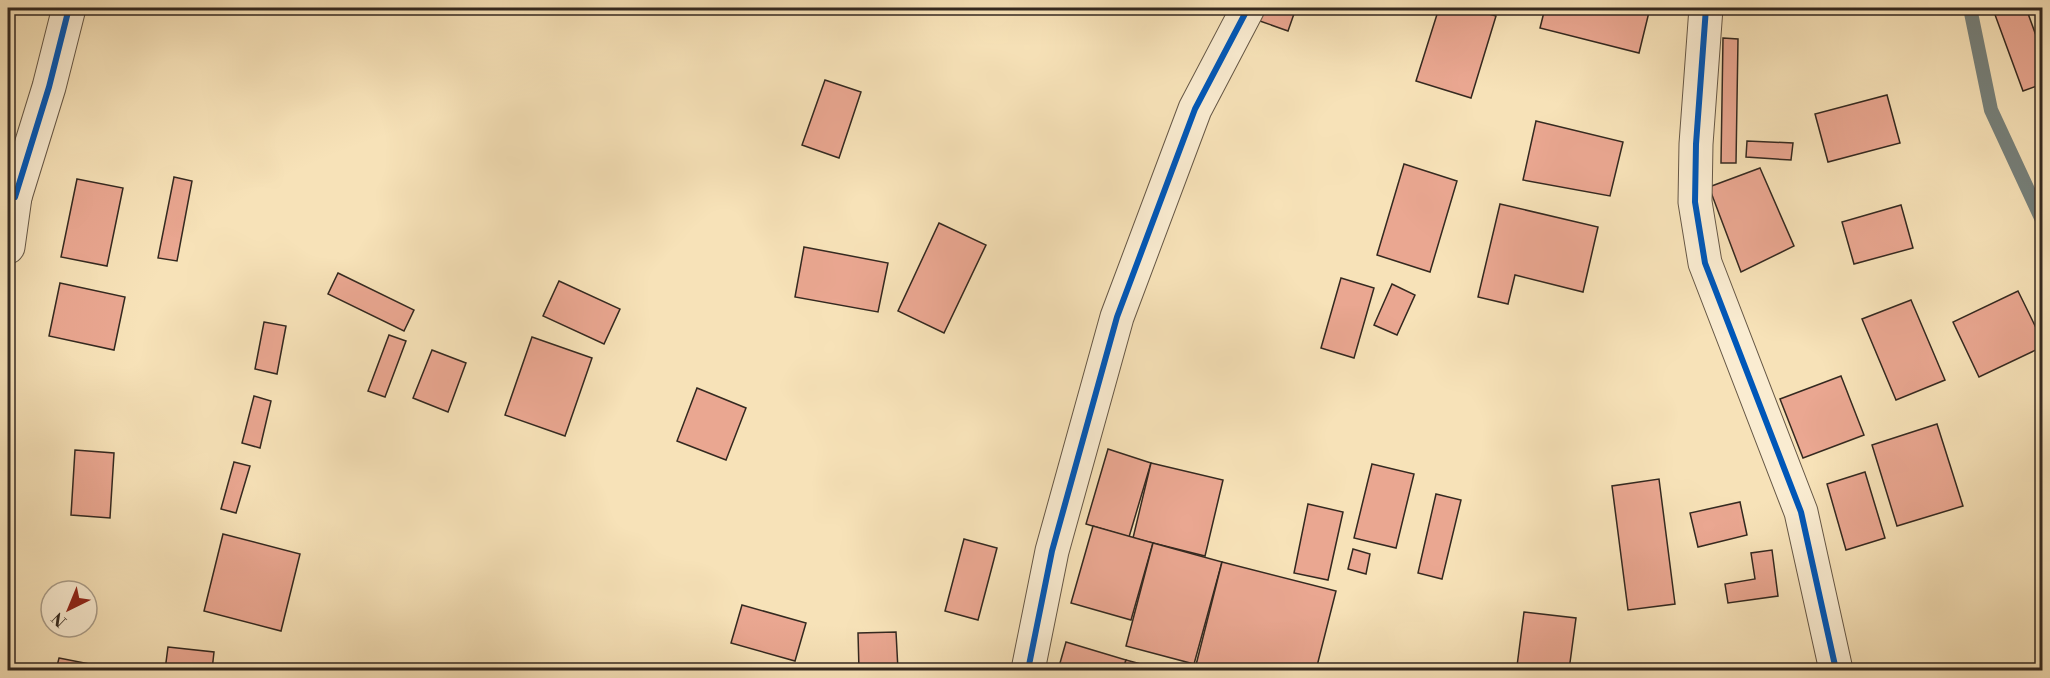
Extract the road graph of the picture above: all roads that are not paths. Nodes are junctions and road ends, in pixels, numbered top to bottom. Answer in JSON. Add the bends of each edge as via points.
{"nodes":[{"id":1,"x":69,"y":8,"type":"edge"},
{"id":2,"x":1248,"y":8,"type":"edge"},
{"id":3,"x":1706,"y":8,"type":"edge"},
{"id":4,"x":11,"y":193,"type":"edge"},
{"id":5,"x":8,"y":247,"type":"edge"},
{"id":6,"x":1028,"y":670,"type":"edge"},
{"id":7,"x":1836,"y":670,"type":"edge"}],
"edges":[{"from":1,"to":4,"type":"street","via":[[49,87]]},
{"from":2,"to":6,"type":"street","via":[[1195,109],[1118,317],[1052,551]]},
{"from":3,"to":7,"type":"street","via":[[1695,202],[1705,263],[1801,512]]},
{"from":4,"to":5,"type":"street"}]}
